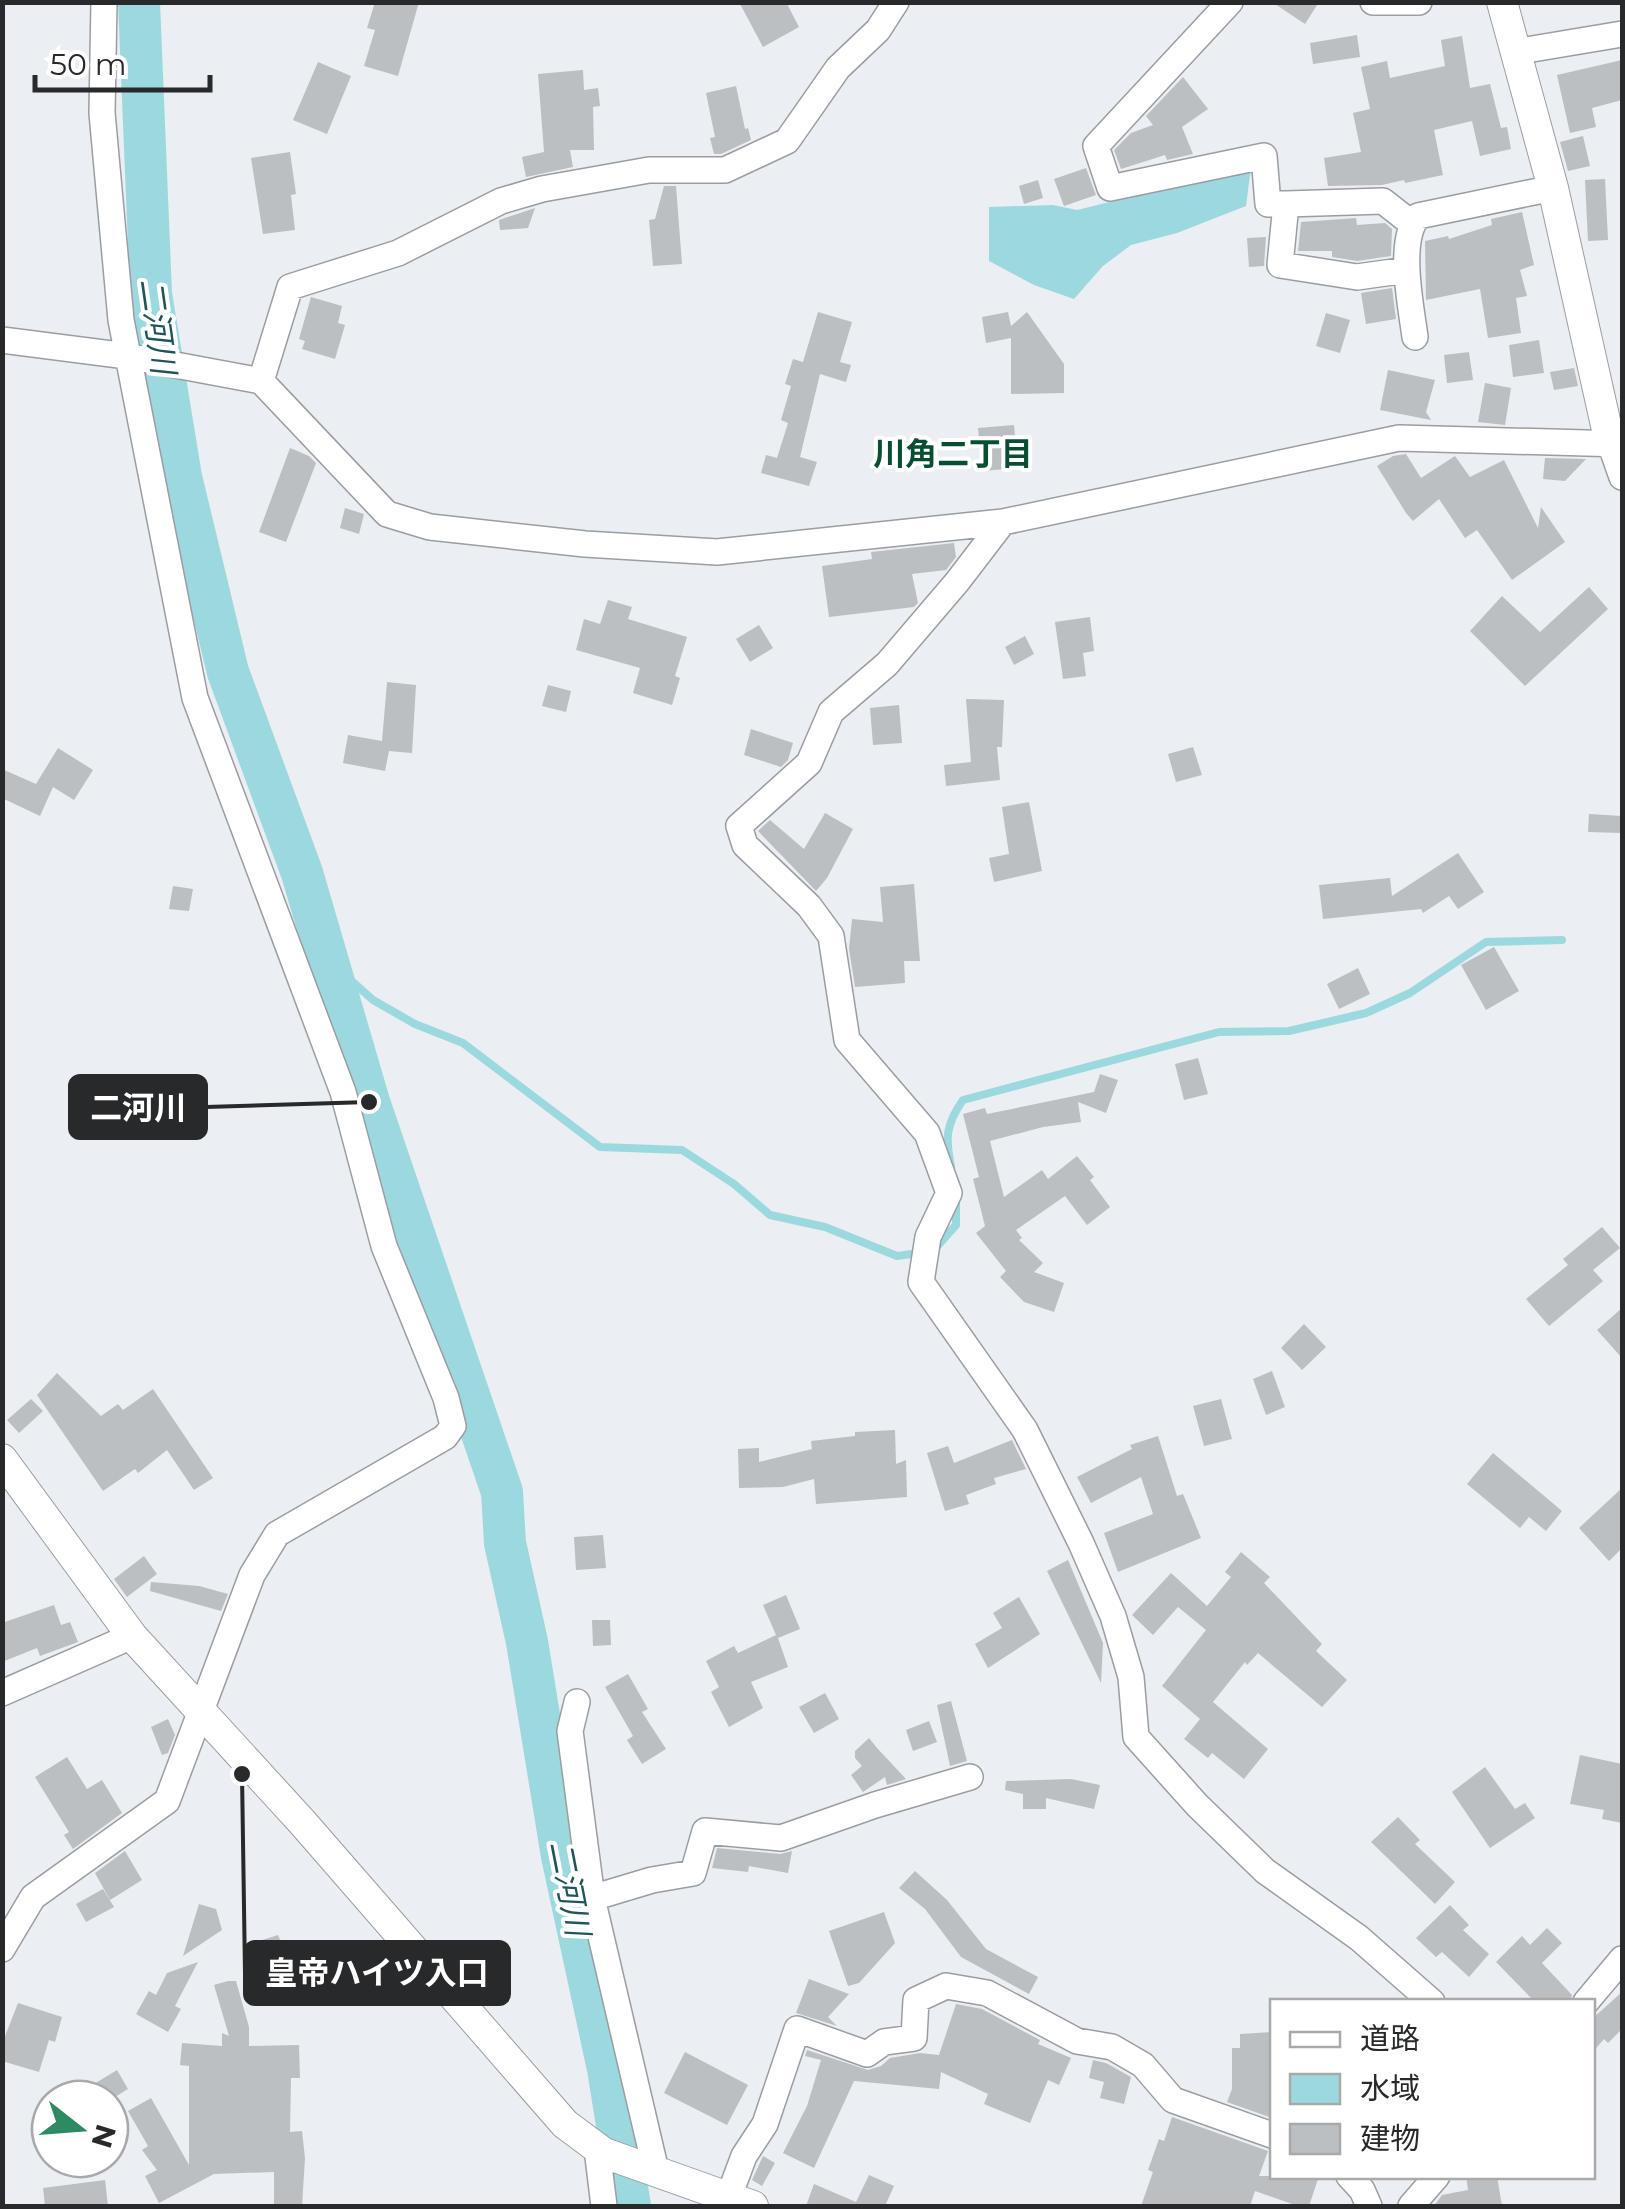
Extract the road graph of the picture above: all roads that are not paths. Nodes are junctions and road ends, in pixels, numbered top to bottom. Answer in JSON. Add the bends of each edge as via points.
{"nodes":[{"id":1,"x":104,"y":2,"type":"edge"},
{"id":2,"x":896,"y":2,"type":"edge"},
{"id":3,"x":1230,"y":2,"type":"edge"},
{"id":4,"x":1373,"y":2,"type":"edge"},
{"id":5,"x":1420,"y":2,"type":"edge"},
{"id":6,"x":1502,"y":2,"type":"edge"},
{"id":7,"x":1622,"y":34,"type":"edge"},
{"id":8,"x":1514,"y":52,"type":"junction"},
{"id":9,"x":1553,"y":188,"type":"junction"},
{"id":10,"x":1286,"y":204,"type":"junction"},
{"id":11,"x":1412,"y":224,"type":"junction"},
{"id":12,"x":1406,"y":270,"type":"junction"},
{"id":13,"x":1415,"y":336,"type":"dead end"},
{"id":14,"x":2,"y":340,"type":"edge"},
{"id":15,"x":134,"y":358,"type":"junction"},
{"id":16,"x":260,"y":381,"type":"junction"},
{"id":17,"x":1616,"y":444,"type":"edge"},
{"id":18,"x":1622,"y":476,"type":"edge"},
{"id":19,"x":1003,"y":522,"type":"junction"},
{"id":20,"x":2,"y":1459,"type":"edge"},
{"id":21,"x":132,"y":1636,"type":"junction"},
{"id":22,"x":2,"y":1693,"type":"edge"},
{"id":23,"x":577,"y":1702,"type":"dead end"},
{"id":24,"x":200,"y":1711,"type":"junction"},
{"id":25,"x":970,"y":1777,"type":"dead end"},
{"id":26,"x":592,"y":1898,"type":"junction"},
{"id":27,"x":2,"y":1948,"type":"edge"},
{"id":28,"x":1622,"y":1959,"type":"edge"},
{"id":29,"x":1429,"y":1999,"type":"edge"},
{"id":30,"x":1589,"y":1999,"type":"edge"},
{"id":31,"x":1270,"y":2133,"type":"edge"},
{"id":32,"x":600,"y":2151,"type":"junction"},
{"id":33,"x":650,"y":2169,"type":"junction"},
{"id":34,"x":1352,"y":2179,"type":"edge"},
{"id":35,"x":1434,"y":2179,"type":"edge"},
{"id":36,"x":741,"y":2201,"type":"edge"},
{"id":37,"x":604,"y":2206,"type":"edge"},
{"id":38,"x":1369,"y":2206,"type":"edge"},
{"id":39,"x":1411,"y":2206,"type":"edge"}],
"edges":[{"from":1,"to":15,"type":"street","via":[[102,113]]},
{"from":2,"to":16,"type":"street","via":[[787,141],[724,170],[649,170],[514,197],[398,253],[290,287]]},
{"from":3,"to":10,"type":"street","via":[[1096,146],[1110,188],[1264,156],[1268,204]]},
{"from":4,"to":5,"type":"street"},
{"from":6,"to":8,"type":"street"},
{"from":7,"to":8,"type":"street"},
{"from":8,"to":9,"type":"street"},
{"from":9,"to":11,"type":"street","via":[[1418,216]]},
{"from":9,"to":17,"type":"street"},
{"from":10,"to":11,"type":"street","via":[[1383,201]]},
{"from":10,"to":12,"type":"street","via":[[1280,265],[1357,277]]},
{"from":11,"to":12,"type":"street"},
{"from":12,"to":13,"type":"street"},
{"from":14,"to":15,"type":"street"},
{"from":15,"to":16,"type":"street"},
{"from":15,"to":24,"type":"street","via":[[195,698],[343,1092],[384,1246],[453,1426],[277,1534],[252,1576]]},
{"from":16,"to":19,"type":"street","via":[[387,514],[430,527],[717,552]]},
{"from":17,"to":18,"type":"street"},
{"from":17,"to":19,"type":"street","via":[[1399,438]]},
{"from":19,"to":29,"type":"street","via":[[886,664],[830,712],[809,763],[739,826],[745,845],[831,936],[847,1040],[928,1133],[949,1192],[928,1238],[922,1282],[1025,1430],[1080,1544],[1113,1616],[1131,1677],[1136,1737],[1266,1871]]},
{"from":20,"to":21,"type":"street"},
{"from":21,"to":22,"type":"street"},
{"from":21,"to":24,"type":"street"},
{"from":23,"to":26,"type":"street","via":[[570,1732]]},
{"from":24,"to":27,"type":"street","via":[[167,1801],[32,1897]]},
{"from":24,"to":32,"type":"street","via":[[565,2124]]},
{"from":25,"to":26,"type":"street","via":[[781,1838],[705,1832],[693,1873]]},
{"from":26,"to":33,"type":"street"},
{"from":28,"to":30,"type":"street"},
{"from":31,"to":36,"type":"street","via":[[1172,2100],[1142,2065],[1112,2047],[1077,2040],[988,1994],[946,1986],[916,2000],[914,2038],[884,2042],[867,2054],[797,2029],[765,2124],[744,2156]]},
{"from":32,"to":33,"type":"street"},
{"from":32,"to":37,"type":"street"},
{"from":33,"to":36,"type":"street"},
{"from":34,"to":38,"type":"street"},
{"from":35,"to":39,"type":"street"}]}
